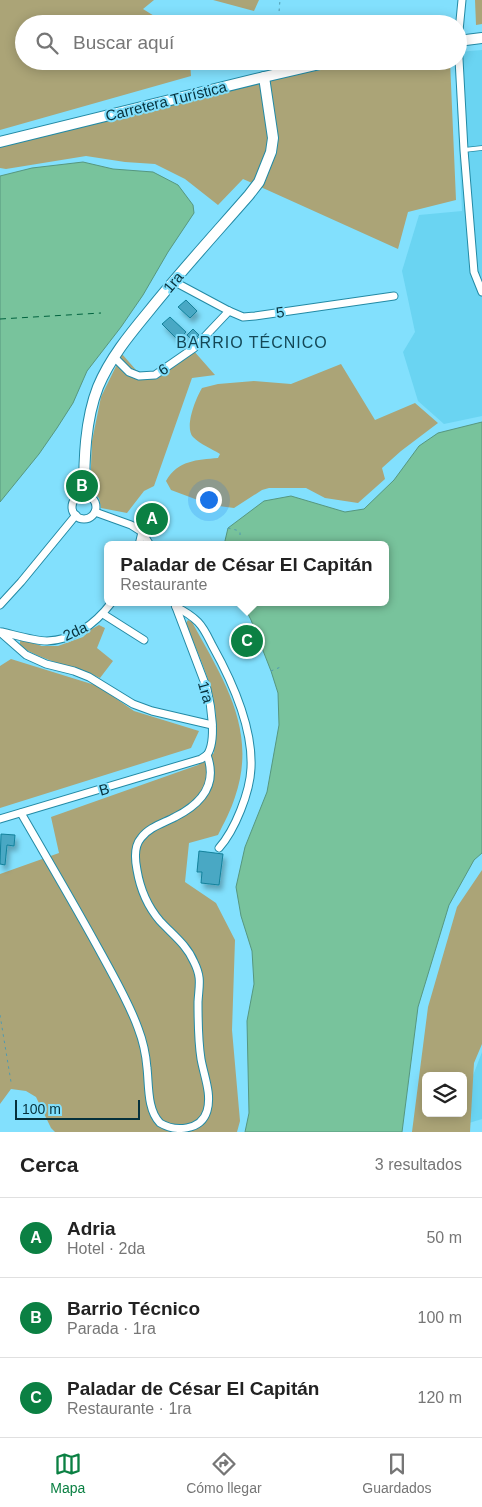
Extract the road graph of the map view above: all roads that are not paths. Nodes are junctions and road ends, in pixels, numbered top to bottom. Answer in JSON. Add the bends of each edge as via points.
{"nodes":[{"id":1,"x":462,"y":0,"type":"edge"},
{"id":2,"x":461,"y":15,"type":"edge"},
{"id":3,"x":482,"y":38,"type":"edge"},
{"id":4,"x":467,"y":40,"type":"edge"},
{"id":5,"x":294,"y":70,"type":"edge"},
{"id":6,"x":460,"y":70,"type":"edge"},
{"id":7,"x":264,"y":77,"type":"junction"},
{"id":8,"x":0,"y":142,"type":"edge"},
{"id":9,"x":482,"y":148,"type":"edge"},
{"id":10,"x":464,"y":150,"type":"junction"},
{"id":11,"x":174,"y":281,"type":"junction"},
{"id":12,"x":482,"y":292,"type":"edge"},
{"id":13,"x":394,"y":296,"type":"dead end"},
{"id":14,"x":229,"y":311,"type":"junction"},
{"id":15,"x":114,"y":357,"type":"junction"},
{"id":16,"x":84,"y":496,"type":"junction"},
{"id":17,"x":95,"y":512,"type":"junction"},
{"id":18,"x":76,"y":515,"type":"junction"},
{"id":19,"x":142,"y":532,"type":"junction"},
{"id":20,"x":140,"y":541,"type":"edge"},
{"id":21,"x":148,"y":541,"type":"edge"},
{"id":22,"x":0,"y":605,"type":"edge"},
{"id":23,"x":109,"y":606,"type":"edge"},
{"id":24,"x":175,"y":606,"type":"edge"},
{"id":25,"x":176,"y":606,"type":"edge"},
{"id":26,"x":103,"y":614,"type":"junction"},
{"id":27,"x":0,"y":632,"type":"edge"},
{"id":28,"x":144,"y":640,"type":"dead end"},
{"id":29,"x":212,"y":725,"type":"junction"},
{"id":30,"x":207,"y":755,"type":"junction"},
{"id":31,"x":21,"y":813,"type":"junction"},
{"id":32,"x":0,"y":819,"type":"edge"},
{"id":33,"x":219,"y":848,"type":"dead end"}],
"edges":[{"from":1,"to":2,"type":"street"},
{"from":3,"to":4,"type":"street"},
{"from":5,"to":7,"type":"street","name":"Carretera Turística"},
{"from":6,"to":10,"type":"street"},
{"from":7,"to":8,"type":"street","name":"Carretera Turística"},
{"from":7,"to":11,"type":"street","name":"1ra","via":[[273,138],[259,182]]},
{"from":9,"to":10,"type":"lane"},
{"from":10,"to":12,"type":"street","via":[[474,272]]},
{"from":11,"to":14,"type":"street","name":"5"},
{"from":11,"to":15,"type":"street","name":"1ra"},
{"from":13,"to":14,"type":"street","name":"5","via":[[256,316]]},
{"from":14,"to":15,"type":"street","name":"6","via":[[194,348],[155,375],[138,376]]},
{"from":15,"to":16,"type":"street","name":"1ra","via":[[92,405],[84,466]]},
{"from":16,"to":17,"type":"street","via":[[89,496],[95,503]]},
{"from":16,"to":18,"type":"street","name":"1ra","via":[[73,503]]},
{"from":17,"to":18,"type":"street","via":[[84,519]]},
{"from":17,"to":19,"type":"street"},
{"from":18,"to":22,"type":"street","name":"1ra"},
{"from":19,"to":20,"type":"street"},
{"from":19,"to":21,"type":"street"},
{"from":23,"to":26,"type":"street","name":"2da"},
{"from":24,"to":29,"type":"street","name":"1ra","via":[[207,689]]},
{"from":25,"to":33,"type":"street","via":[[200,623],[208,637],[230,682],[248,735],[251,754],[248,786],[234,826]]},
{"from":26,"to":27,"type":"street","name":"2da","via":[[92,624],[63,639],[46,641]]},
{"from":26,"to":28,"type":"street"},
{"from":27,"to":29,"type":"street","via":[[26,655],[89,677],[133,704]]},
{"from":29,"to":30,"type":"street","name":"1ra"},
{"from":30,"to":31,"type":"street","name":"B"},
{"from":30,"to":31,"type":"street","name":"1ra","via":[[211,766],[210,779],[198,802],[145,834],[135,856],[150,908],[188,951],[199,975],[199,1039],[208,1102],[204,1118],[185,1131],[172,1130],[160,1123],[149,1096],[143,1045],[135,1020]]},
{"from":31,"to":32,"type":"street","name":"B"}]}
